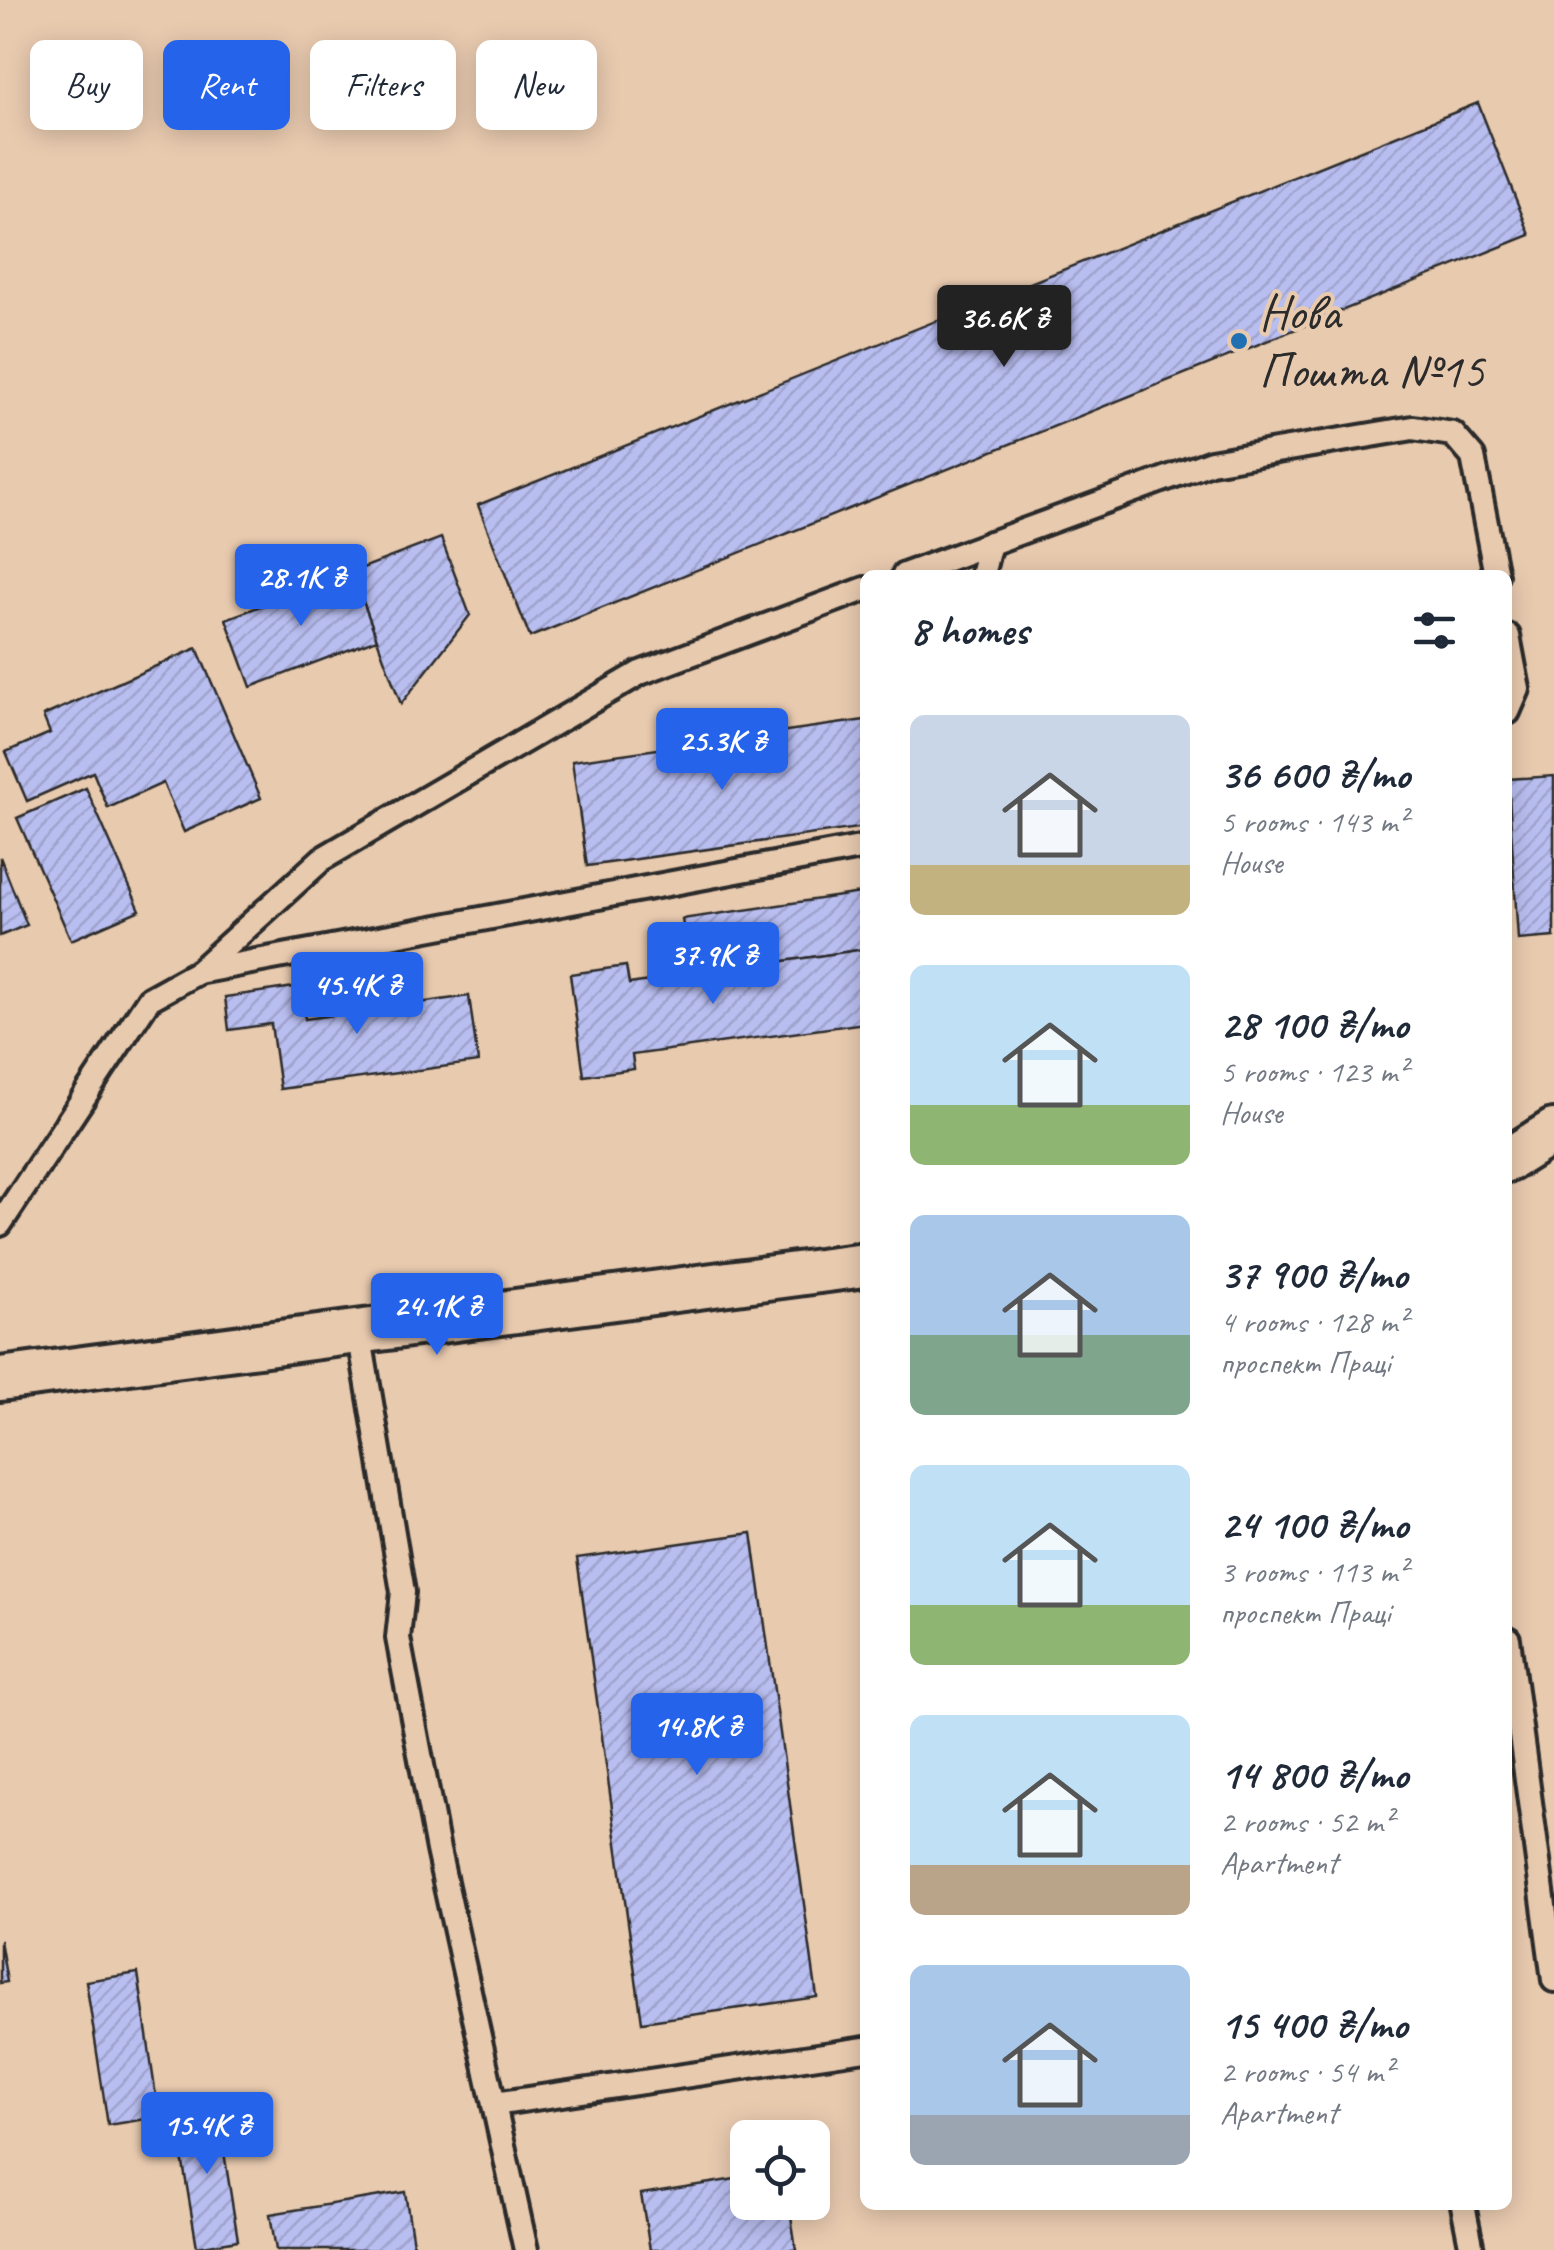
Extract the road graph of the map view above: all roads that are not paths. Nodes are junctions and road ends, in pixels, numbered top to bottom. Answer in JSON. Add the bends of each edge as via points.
{"nodes":[{"id":1,"x":990,"y":543,"type":"junction"},
{"id":2,"x":917,"y":570,"type":"edge"},
{"id":3,"x":983,"y":570,"type":"edge"},
{"id":4,"x":1495,"y":570,"type":"edge"},
{"id":5,"x":860,"y":591,"type":"edge"},
{"id":6,"x":1512,"y":657,"type":"edge"},
{"id":7,"x":1512,"y":703,"type":"edge"},
{"id":8,"x":860,"y":848,"type":"edge"},
{"id":9,"x":198,"y":972,"type":"junction"},
{"id":10,"x":1554,"y":1131,"type":"edge"},
{"id":11,"x":1512,"y":1157,"type":"edge"},
{"id":12,"x":0,"y":1224,"type":"edge"},
{"id":13,"x":860,"y":1266,"type":"edge"},
{"id":14,"x":359,"y":1332,"type":"junction"},
{"id":15,"x":0,"y":1379,"type":"edge"},
{"id":16,"x":1512,"y":1669,"type":"edge"},
{"id":17,"x":1554,"y":1980,"type":"edge"},
{"id":18,"x":860,"y":2050,"type":"edge"},
{"id":19,"x":494,"y":2104,"type":"junction"},
{"id":20,"x":1464,"y":2210,"type":"edge"},
{"id":21,"x":526,"y":2250,"type":"edge"},
{"id":22,"x":1472,"y":2250,"type":"edge"}],
"edges":[{"from":1,"to":2,"type":"lane"},
{"from":1,"to":3,"type":"lane"},
{"from":1,"to":4,"type":"lane","via":[[1211,462],[1413,428],[1454,434],[1473,457]]},
{"from":5,"to":9,"type":"lane","via":[[640,673],[322,859]]},
{"from":6,"to":7,"type":"lane","via":[[1518,689]]},
{"from":8,"to":9,"type":"lane"},
{"from":9,"to":12,"type":"lane","via":[[149,999]]},
{"from":10,"to":11,"type":"street"},
{"from":13,"to":14,"type":"street"},
{"from":14,"to":15,"type":"street"},
{"from":14,"to":19,"type":"lane","via":[[403,1592],[398,1638]]},
{"from":16,"to":17,"type":"lane"},
{"from":18,"to":19,"type":"lane"},
{"from":19,"to":21,"type":"lane"},
{"from":20,"to":22,"type":"lane"}]}
